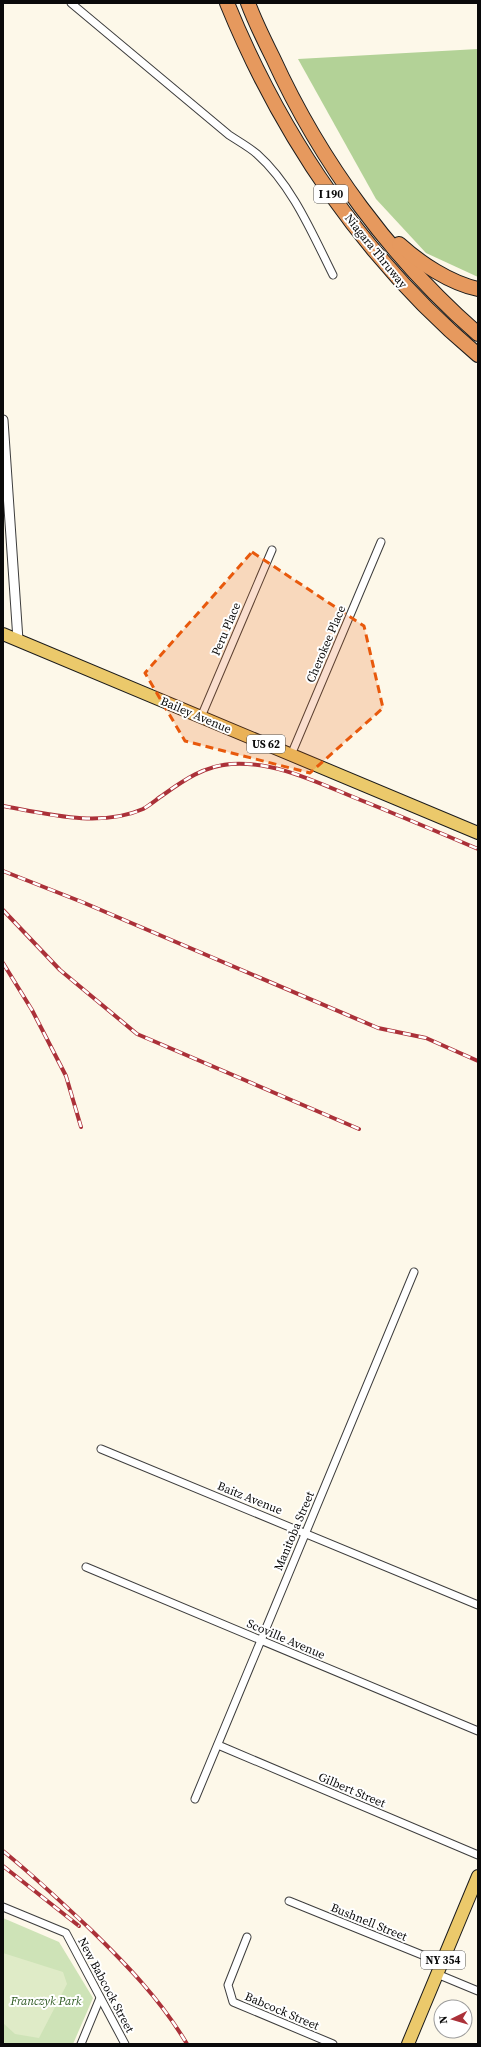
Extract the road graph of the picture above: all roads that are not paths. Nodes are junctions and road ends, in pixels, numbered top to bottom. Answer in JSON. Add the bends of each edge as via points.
{"nodes":[{"id":1,"x":71,"y":3,"type":"edge"},
{"id":2,"x":228,"y":3,"type":"edge"},
{"id":3,"x":248,"y":3,"type":"edge"},
{"id":4,"x":367,"y":215,"type":"junction"},
{"id":5,"x":333,"y":275,"type":"dead end"},
{"id":6,"x":478,"y":290,"type":"edge"},
{"id":7,"x":478,"y":334,"type":"edge"},
{"id":8,"x":478,"y":355,"type":"edge"},
{"id":9,"x":3,"y":420,"type":"edge"},
{"id":10,"x":381,"y":542,"type":"dead end"},
{"id":11,"x":272,"y":550,"type":"dead end"},
{"id":12,"x":3,"y":634,"type":"edge"},
{"id":13,"x":18,"y":640,"type":"junction"},
{"id":14,"x":201,"y":717,"type":"junction"},
{"id":15,"x":292,"y":755,"type":"junction"},
{"id":16,"x":478,"y":833,"type":"edge"},
{"id":17,"x":414,"y":1272,"type":"dead end"},
{"id":18,"x":101,"y":1449,"type":"dead end"},
{"id":19,"x":305,"y":1533,"type":"junction"},
{"id":20,"x":86,"y":1567,"type":"dead end"},
{"id":21,"x":478,"y":1605,"type":"edge"},
{"id":22,"x":261,"y":1640,"type":"junction"},
{"id":23,"x":478,"y":1731,"type":"edge"},
{"id":24,"x":218,"y":1745,"type":"junction"},
{"id":25,"x":195,"y":1799,"type":"dead end"},
{"id":26,"x":478,"y":1855,"type":"edge"},
{"id":27,"x":477,"y":1884,"type":"edge"},
{"id":28,"x":288,"y":1901,"type":"dead end"},
{"id":29,"x":3,"y":1907,"type":"edge"},
{"id":30,"x":247,"y":1937,"type":"dead end"},
{"id":31,"x":440,"y":1968,"type":"junction"},
{"id":32,"x":478,"y":1991,"type":"edge"},
{"id":33,"x":100,"y":1998,"type":"junction"},
{"id":34,"x":81,"y":2044,"type":"edge"},
{"id":35,"x":125,"y":2044,"type":"edge"},
{"id":36,"x":333,"y":2044,"type":"edge"},
{"id":37,"x":408,"y":2044,"type":"edge"}],
"edges":[{"from":1,"to":5,"type":"street","via":[[229,135],[257,154],[281,180],[303,216]]},
{"from":2,"to":8,"type":"highway","name":"Niagara Thruway","number":"I 190","via":[[243,43],[272,102],[303,156],[406,289]]},
{"from":3,"to":4,"type":"highway","name":"Niagara Thruway","number":"I 190","via":[[288,91],[318,144]]},
{"from":4,"to":6,"type":"highway","via":[[406,250],[426,264]]},
{"from":4,"to":7,"type":"highway","name":"Niagara Thruway","number":"I 190","via":[[417,274]]},
{"from":9,"to":13,"type":"street"},
{"from":10,"to":15,"type":"street","name":"Cherokee Place"},
{"from":11,"to":14,"type":"street","name":"Peru Place"},
{"from":12,"to":13,"type":"main road","name":"Bailey Avenue","number":"US 62"},
{"from":13,"to":14,"type":"main road","name":"Bailey Avenue","number":"US 62"},
{"from":14,"to":15,"type":"main road","name":"Bailey Avenue","number":"US 62"},
{"from":15,"to":16,"type":"main road","name":"Bailey Avenue","number":"US 62"},
{"from":17,"to":19,"type":"street","name":"Manitoba Street"},
{"from":18,"to":19,"type":"street","name":"Baitz Avenue"},
{"from":19,"to":21,"type":"street","name":"Baitz Avenue"},
{"from":19,"to":22,"type":"street","name":"Manitoba Street"},
{"from":20,"to":22,"type":"street","name":"Scoville Avenue"},
{"from":22,"to":23,"type":"street","name":"Scoville Avenue"},
{"from":22,"to":24,"type":"street","name":"Manitoba Street"},
{"from":24,"to":25,"type":"street","name":"Manitoba Street"},
{"from":24,"to":26,"type":"street","name":"Gilbert Street"},
{"from":27,"to":31,"type":"main road","number":"NY 354"},
{"from":28,"to":31,"type":"street","name":"Bushnell Street"},
{"from":29,"to":33,"type":"street","name":"New Babcock Street","via":[[66,1933]]},
{"from":30,"to":36,"type":"street","name":"Babcock Street","via":[[228,1985],[233,2002]]},
{"from":31,"to":32,"type":"street","name":"Bushnell Street"},
{"from":31,"to":37,"type":"main road","number":"NY 354"},
{"from":33,"to":34,"type":"street"},
{"from":33,"to":35,"type":"street","name":"New Babcock Street"}]}
